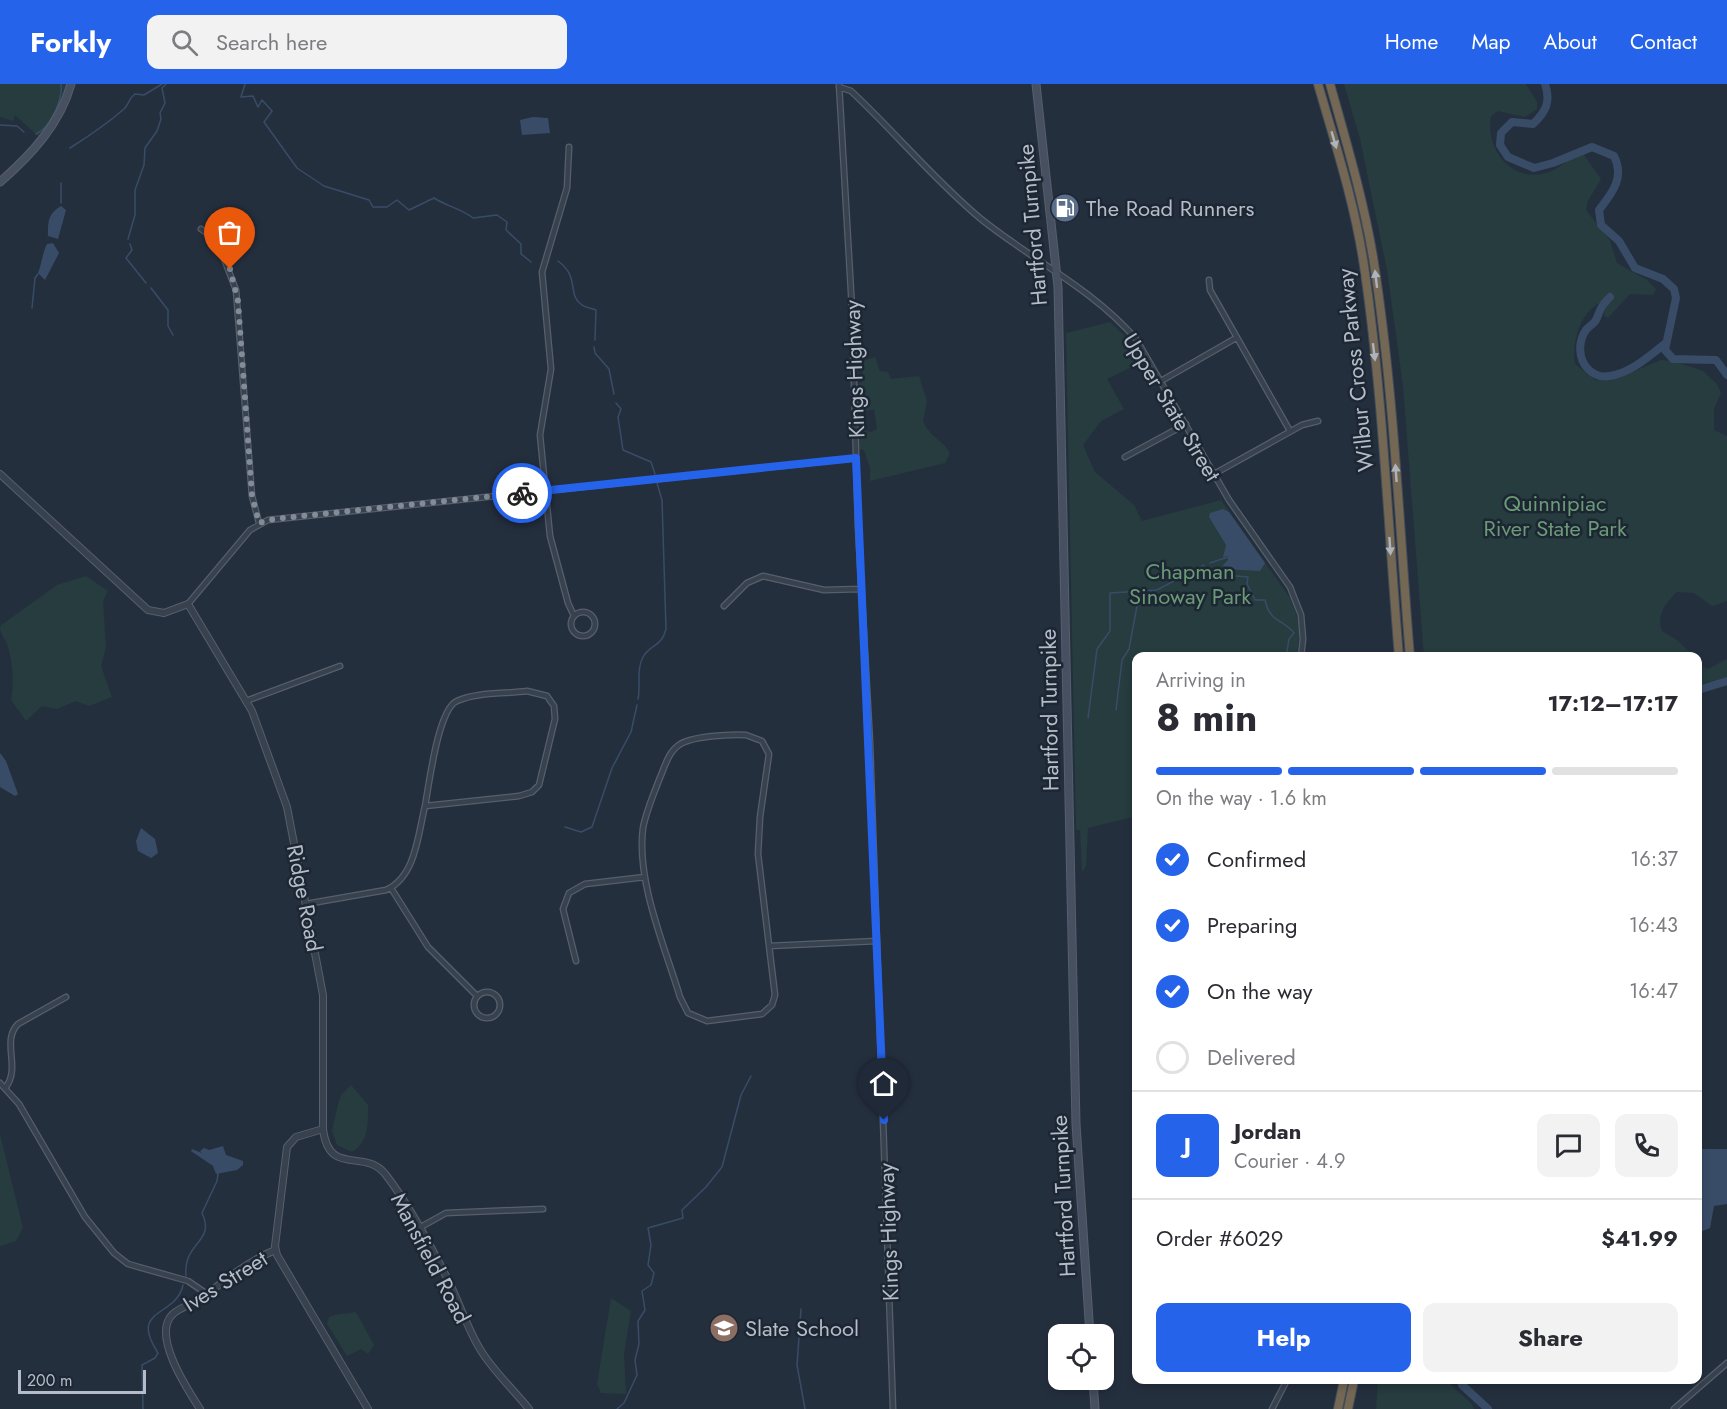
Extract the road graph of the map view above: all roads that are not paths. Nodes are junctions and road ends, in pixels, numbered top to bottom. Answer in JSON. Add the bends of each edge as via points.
{"nodes":[{"id":1,"x":71,"y":84,"type":"edge"},
{"id":2,"x":1036,"y":84,"type":"edge"},
{"id":3,"x":1318,"y":84,"type":"edge"},
{"id":4,"x":1330,"y":84,"type":"edge"},
{"id":5,"x":839,"y":86,"type":"edge"},
{"id":6,"x":569,"y":147,"type":"dead end"},
{"id":7,"x":0,"y":182,"type":"edge"},
{"id":8,"x":201,"y":229,"type":"dead end"},
{"id":9,"x":1057,"y":274,"type":"junction"},
{"id":10,"x":1209,"y":280,"type":"dead end"},
{"id":11,"x":1236,"y":338,"type":"junction"},
{"id":12,"x":1161,"y":381,"type":"junction"},
{"id":13,"x":1318,"y":421,"type":"dead end"},
{"id":14,"x":1186,"y":424,"type":"junction"},
{"id":15,"x":1290,"y":431,"type":"junction"},
{"id":16,"x":1125,"y":457,"type":"dead end"},
{"id":17,"x":856,"y":458,"type":"junction"},
{"id":18,"x":0,"y":474,"type":"edge"},
{"id":19,"x":1214,"y":474,"type":"junction"},
{"id":20,"x":546,"y":491,"type":"junction"},
{"id":21,"x":259,"y":523,"type":"junction"},
{"id":22,"x":861,"y":589,"type":"junction"},
{"id":23,"x":188,"y":604,"type":"junction"},
{"id":24,"x":724,"y":606,"type":"dead end"},
{"id":25,"x":574,"y":616,"type":"junction"},
{"id":26,"x":1301,"y":652,"type":"edge"},
{"id":27,"x":1399,"y":652,"type":"edge"},
{"id":28,"x":1410,"y":652,"type":"edge"},
{"id":29,"x":340,"y":666,"type":"dead end"},
{"id":30,"x":246,"y":701,"type":"junction"},
{"id":31,"x":424,"y":806,"type":"junction"},
{"id":32,"x":645,"y":877,"type":"junction"},
{"id":33,"x":391,"y":888,"type":"junction"},
{"id":34,"x":306,"y":904,"type":"junction"},
{"id":35,"x":877,"y":941,"type":"junction"},
{"id":36,"x":769,"y":946,"type":"junction"},
{"id":37,"x":576,"y":962,"type":"dead end"},
{"id":38,"x":477,"y":996,"type":"junction"},
{"id":39,"x":66,"y":997,"type":"dead end"},
{"id":40,"x":0,"y":1083,"type":"edge"},
{"id":41,"x":6,"y":1088,"type":"junction"},
{"id":42,"x":323,"y":1129,"type":"junction"},
{"id":43,"x":543,"y":1209,"type":"dead end"},
{"id":44,"x":419,"y":1228,"type":"junction"},
{"id":45,"x":275,"y":1250,"type":"junction"},
{"id":46,"x":207,"y":1294,"type":"junction"},
{"id":47,"x":1089,"y":1324,"type":"edge"},
{"id":48,"x":1727,"y":1363,"type":"edge"},
{"id":49,"x":1285,"y":1384,"type":"edge"},
{"id":50,"x":1343,"y":1384,"type":"edge"},
{"id":51,"x":1353,"y":1384,"type":"edge"},
{"id":52,"x":1094,"y":1390,"type":"edge"},
{"id":53,"x":200,"y":1409,"type":"edge"},
{"id":54,"x":368,"y":1409,"type":"edge"},
{"id":55,"x":530,"y":1409,"type":"edge"},
{"id":56,"x":893,"y":1409,"type":"edge"},
{"id":57,"x":1095,"y":1409,"type":"edge"},
{"id":58,"x":1272,"y":1409,"type":"edge"},
{"id":59,"x":1338,"y":1409,"type":"edge"},
{"id":60,"x":1348,"y":1409,"type":"edge"},
{"id":61,"x":1674,"y":1409,"type":"edge"}],
"edges":[{"from":1,"to":7,"type":"main road","via":[[52,126]]},
{"from":2,"to":9,"type":"main road","name":"Hartford Turnpike"},
{"from":3,"to":27,"type":"highway","name":"Wilbur Cross Parkway","one_way":true,"via":[[1364,264]]},
{"from":28,"to":4,"type":"highway","name":"Wilbur Cross Parkway","one_way":true,"via":[[1388,376],[1373,255]]},
{"from":5,"to":9,"type":"street","name":"Upper State Street","via":[[851,91],[975,214]]},
{"from":5,"to":17,"type":"street","name":"Kings Highway","via":[[852,301]]},
{"from":6,"to":20,"type":"street","via":[[567,188],[542,272],[550,360],[540,426]]},
{"from":8,"to":21,"type":"street","via":[[215,239],[236,290],[252,496]]},
{"from":9,"to":12,"type":"street","name":"Upper State Street","via":[[1117,319],[1141,346]]},
{"from":9,"to":47,"type":"main road","name":"Hartford Turnpike","via":[[1076,1124]]},
{"from":10,"to":11,"type":"street","via":[[1210,290]]},
{"from":11,"to":12,"type":"street"},
{"from":11,"to":15,"type":"street"},
{"from":12,"to":14,"type":"street","name":"Upper State Street"},
{"from":13,"to":15,"type":"street"},
{"from":14,"to":16,"type":"street"},
{"from":14,"to":19,"type":"street","name":"Upper State Street"},
{"from":15,"to":19,"type":"street"},
{"from":17,"to":20,"type":"street"},
{"from":17,"to":22,"type":"street","name":"Kings Highway"},
{"from":18,"to":23,"type":"street","via":[[148,610],[164,614]]},
{"from":19,"to":26,"type":"street","name":"Upper State Street","via":[[1297,600]]},
{"from":20,"to":21,"type":"street"},
{"from":20,"to":25,"type":"street","via":[[550,536]]},
{"from":21,"to":23,"type":"street"},
{"from":22,"to":24,"type":"street","via":[[824,590],[763,576],[747,583]]},
{"from":22,"to":35,"type":"street","name":"Kings Highway"},
{"from":23,"to":30,"type":"street","name":"Ridge Road"},
{"from":25,"to":25,"type":"street","via":[[571,627],[575,634],[587,636],[594,631],[596,623],[592,616],[585,612]]},
{"from":29,"to":30,"type":"street"},
{"from":30,"to":34,"type":"street","name":"Ridge Road","via":[[283,795]]},
{"from":31,"to":31,"type":"street","via":[[443,719],[450,705],[462,699],[526,691],[539,692],[550,699],[555,719],[542,781],[536,789],[519,796]]},
{"from":31,"to":33,"type":"street","via":[[410,864]]},
{"from":32,"to":36,"type":"street","via":[[688,1013],[707,1021],[749,1017],[770,1008],[775,990]]},
{"from":32,"to":36,"type":"street","via":[[645,820],[672,751],[689,741],[743,734],[756,737],[769,754],[759,817],[758,854]]},
{"from":32,"to":37,"type":"street","via":[[585,884],[568,892],[563,909]]},
{"from":33,"to":34,"type":"street"},
{"from":33,"to":38,"type":"street","via":[[428,947]]},
{"from":34,"to":42,"type":"street","name":"Ridge Road","via":[[323,995]]},
{"from":35,"to":36,"type":"street"},
{"from":35,"to":56,"type":"street","name":"Kings Highway"},
{"from":38,"to":38,"type":"street","via":[[474,1007],[478,1014],[495,1014],[499,1004],[496,996],[488,992]]},
{"from":39,"to":41,"type":"street","via":[[14,1029],[14,1068]]},
{"from":40,"to":41,"type":"street"},
{"from":41,"to":46,"type":"street","via":[[20,1104],[90,1226],[118,1257],[128,1264],[188,1281]]},
{"from":42,"to":44,"type":"street","name":"Mansfield Road","via":[[334,1156],[373,1164],[385,1173]]},
{"from":42,"to":45,"type":"street","via":[[300,1135],[287,1147]]},
{"from":43,"to":44,"type":"street","via":[[446,1214]]},
{"from":44,"to":55,"type":"street","name":"Mansfield Road","via":[[482,1351]]},
{"from":45,"to":46,"type":"street","name":"Ives Street"},
{"from":45,"to":54,"type":"street"},
{"from":46,"to":53,"type":"street","name":"Ives Street","via":[[174,1313],[166,1329],[176,1368]]},
{"from":48,"to":61,"type":"street"},
{"from":49,"to":58,"type":"street"},
{"from":50,"to":59,"type":"highway"},
{"from":51,"to":60,"type":"highway"},
{"from":52,"to":57,"type":"main road"}]}
